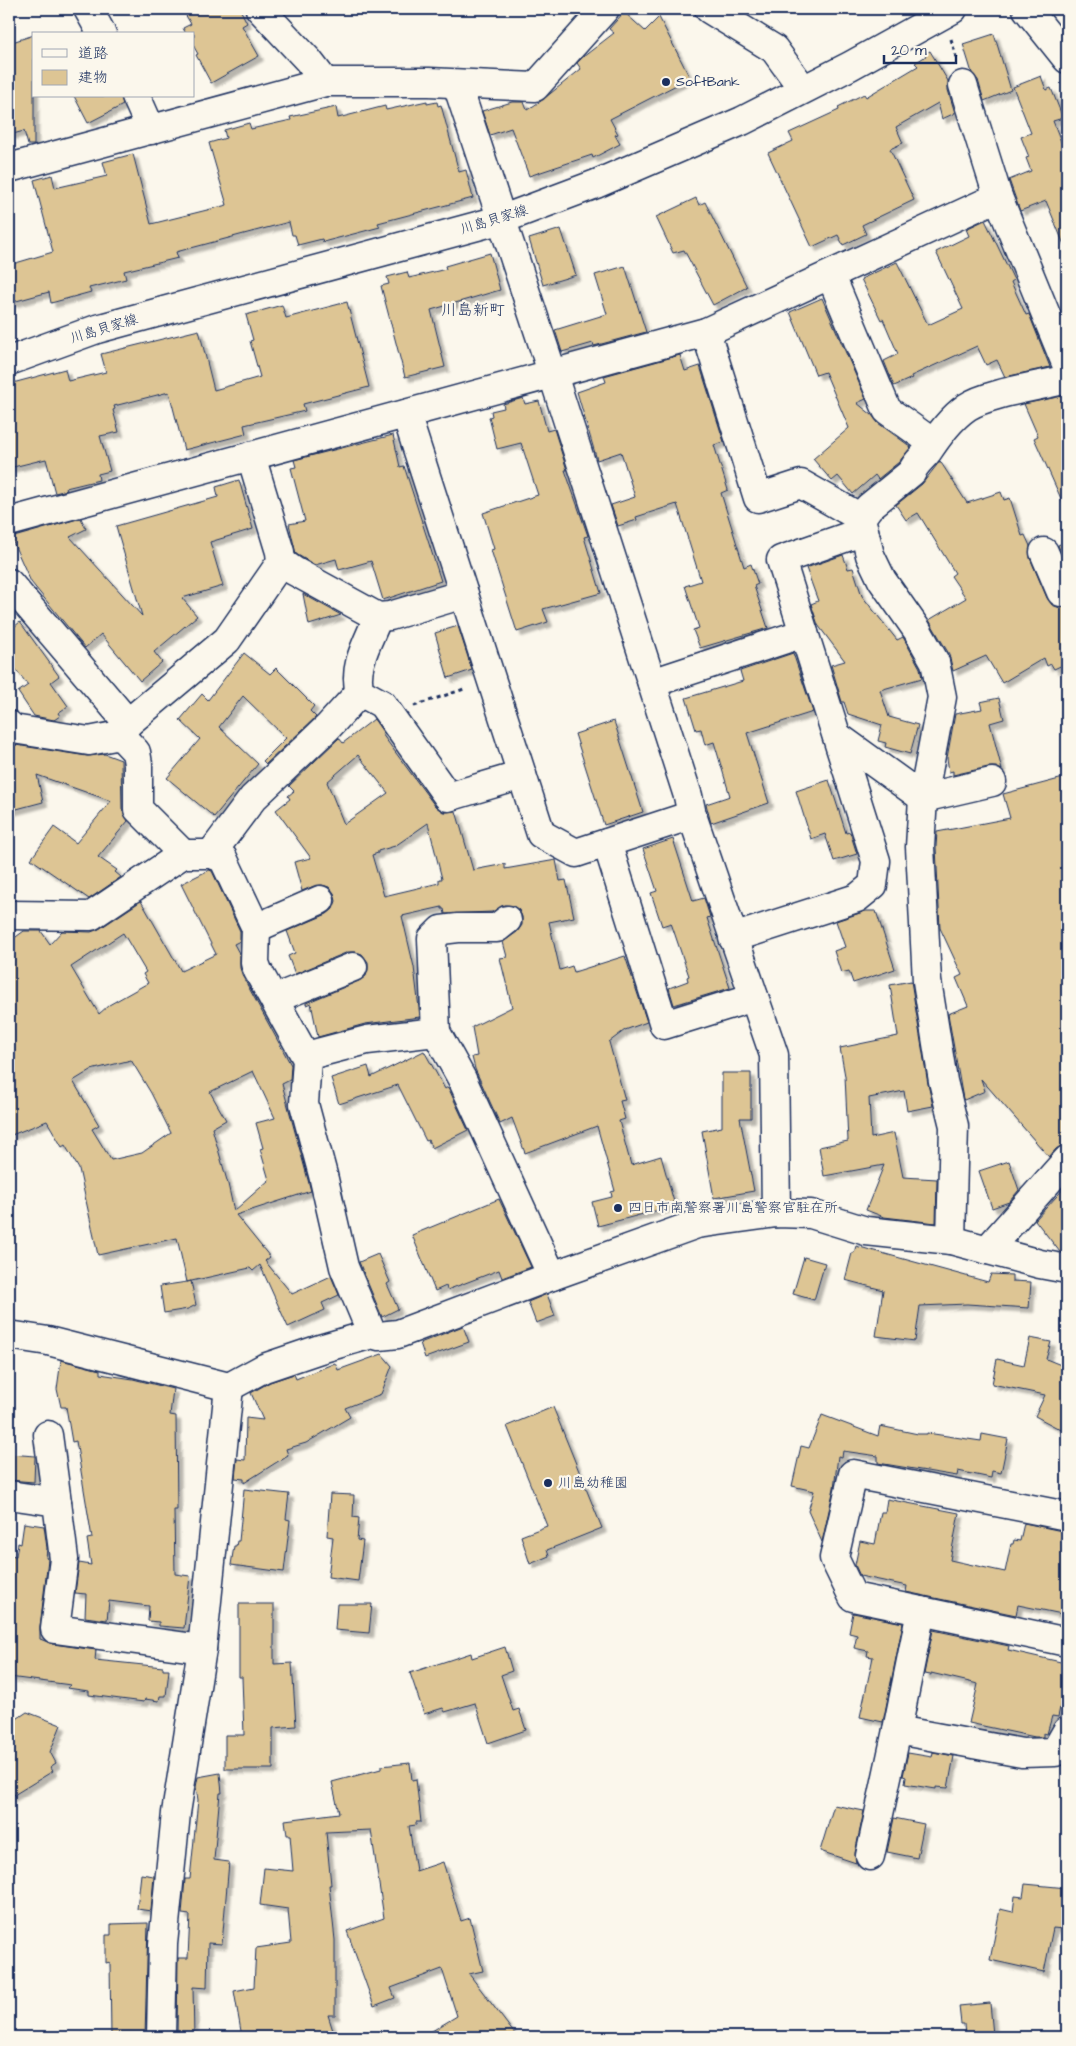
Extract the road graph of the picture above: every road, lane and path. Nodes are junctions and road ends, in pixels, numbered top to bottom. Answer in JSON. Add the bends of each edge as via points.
{"nodes":[{"id":1,"x":88,"y":9,"type":"edge"},
{"id":2,"x":260,"y":9,"type":"edge"},
{"id":3,"x":606,"y":9,"type":"edge"},
{"id":4,"x":708,"y":9,"type":"edge"},
{"id":5,"x":952,"y":9,"type":"edge"},
{"id":6,"x":1027,"y":9,"type":"edge"},
{"id":7,"x":101,"y":32,"type":"edge"},
{"id":8,"x":1067,"y":59,"type":"edge"},
{"id":9,"x":325,"y":82,"type":"junction"},
{"id":10,"x":457,"y":84,"type":"junction"},
{"id":11,"x":963,"y":85,"type":"dead end"},
{"id":12,"x":803,"y":90,"type":"junction"},
{"id":13,"x":137,"y":98,"type":"edge"},
{"id":14,"x":151,"y":130,"type":"junction"},
{"id":15,"x":9,"y":168,"type":"edge"},
{"id":16,"x":998,"y":197,"type":"junction"},
{"id":17,"x":502,"y":219,"type":"junction"},
{"id":18,"x":831,"y":276,"type":"junction"},
{"id":19,"x":706,"y":332,"type":"junction"},
{"id":20,"x":9,"y":361,"type":"edge"},
{"id":21,"x":1067,"y":366,"type":"edge"},
{"id":22,"x":553,"y":375,"type":"junction"},
{"id":23,"x":1067,"y":379,"type":"edge"},
{"id":24,"x":406,"y":414,"type":"junction"},
{"id":25,"x":933,"y":443,"type":"junction"},
{"id":26,"x":251,"y":456,"type":"junction"},
{"id":27,"x":9,"y":522,"type":"edge"},
{"id":28,"x":863,"y":524,"type":"junction"},
{"id":29,"x":1044,"y":552,"type":"dead end"},
{"id":30,"x":281,"y":562,"type":"junction"},
{"id":31,"x":1067,"y":589,"type":"edge"},
{"id":32,"x":464,"y":594,"type":"junction"},
{"id":33,"x":14,"y":598,"type":"edge"},
{"id":34,"x":378,"y":617,"type":"junction"},
{"id":35,"x":804,"y":634,"type":"junction"},
{"id":36,"x":491,"y":679,"type":"junction"},
{"id":37,"x":652,"y":683,"type":"junction"},
{"id":38,"x":360,"y":692,"type":"junction"},
{"id":39,"x":390,"y":715,"type":"junction"},
{"id":40,"x":9,"y":725,"type":"edge"},
{"id":41,"x":124,"y":729,"type":"junction"},
{"id":42,"x":837,"y":736,"type":"junction"},
{"id":43,"x":522,"y":775,"type":"junction"},
{"id":44,"x":992,"y":782,"type":"dead end"},
{"id":45,"x":922,"y":798,"type":"junction"},
{"id":46,"x":692,"y":815,"type":"junction"},
{"id":47,"x":607,"y":843,"type":"junction"},
{"id":48,"x":183,"y":854,"type":"junction"},
{"id":49,"x":212,"y":854,"type":"junction"},
{"id":50,"x":320,"y":900,"type":"dead end"},
{"id":51,"x":9,"y":915,"type":"edge"},
{"id":52,"x":507,"y":920,"type":"dead end"},
{"id":53,"x":256,"y":928,"type":"junction"},
{"id":54,"x":733,"y":938,"type":"junction"},
{"id":55,"x":353,"y":967,"type":"dead end"},
{"id":56,"x":754,"y":997,"type":"junction"},
{"id":57,"x":274,"y":999,"type":"junction"},
{"id":58,"x":436,"y":1032,"type":"junction"},
{"id":59,"x":306,"y":1056,"type":"junction"},
{"id":60,"x":1067,"y":1160,"type":"edge"},
{"id":61,"x":776,"y":1213,"type":"junction"},
{"id":62,"x":951,"y":1240,"type":"junction"},
{"id":63,"x":987,"y":1250,"type":"junction"},
{"id":64,"x":1067,"y":1269,"type":"edge"},
{"id":65,"x":552,"y":1276,"type":"junction"},
{"id":66,"x":9,"y":1334,"type":"edge"},
{"id":67,"x":372,"y":1334,"type":"junction"},
{"id":68,"x":229,"y":1387,"type":"junction"},
{"id":69,"x":48,"y":1435,"type":"dead end"},
{"id":70,"x":9,"y":1495,"type":"edge"},
{"id":71,"x":57,"y":1502,"type":"junction"},
{"id":72,"x":1067,"y":1516,"type":"edge"},
{"id":73,"x":921,"y":1611,"type":"junction"},
{"id":74,"x":1067,"y":1642,"type":"edge"},
{"id":75,"x":202,"y":1649,"type":"junction"},
{"id":76,"x":897,"y":1730,"type":"junction"},
{"id":77,"x":1067,"y":1731,"type":"edge"},
{"id":78,"x":870,"y":1856,"type":"dead end"},
{"id":79,"x":161,"y":2037,"type":"edge"}],
"edges":[{"from":1,"to":7,"type":"street"},
{"from":2,"to":9,"type":"street"},
{"from":3,"to":10,"type":"street","via":[[535,87]]},
{"from":4,"to":12,"type":"street","via":[[774,49]]},
{"from":5,"to":12,"type":"street","name":"川島貝家線"},
{"from":6,"to":8,"type":"street"},
{"from":9,"to":10,"type":"street"},
{"from":9,"to":14,"type":"street"},
{"from":10,"to":17,"type":"street"},
{"from":11,"to":16,"type":"street"},
{"from":12,"to":17,"type":"street","name":"川島貝家線","via":[[715,133],[596,184]]},
{"from":13,"to":14,"type":"street"},
{"from":14,"to":15,"type":"street"},
{"from":16,"to":18,"type":"street"},
{"from":16,"to":21,"type":"street"},
{"from":17,"to":20,"type":"street","name":"川島貝家線","via":[[97,329]]},
{"from":17,"to":22,"type":"street"},
{"from":18,"to":19,"type":"street"},
{"from":18,"to":25,"type":"street","via":[[887,410]]},
{"from":19,"to":22,"type":"street"},
{"from":19,"to":28,"type":"street","via":[[758,498],[801,484]]},
{"from":22,"to":24,"type":"street"},
{"from":22,"to":37,"type":"street"},
{"from":23,"to":25,"type":"street","via":[[976,402],[952,419]]},
{"from":24,"to":26,"type":"street"},
{"from":24,"to":32,"type":"street"},
{"from":25,"to":28,"type":"street","via":[[912,472],[869,507]]},
{"from":26,"to":27,"type":"street"},
{"from":26,"to":30,"type":"street"},
{"from":28,"to":35,"type":"street","via":[[781,560]]},
{"from":28,"to":45,"type":"street","via":[[870,555],[882,580],[927,646],[938,675],[942,697]]},
{"from":29,"to":31,"type":"street","via":[[1060,592]]},
{"from":30,"to":34,"type":"street"},
{"from":30,"to":41,"type":"street","via":[[227,640]]},
{"from":32,"to":34,"type":"street"},
{"from":32,"to":36,"type":"street"},
{"from":33,"to":41,"type":"street"},
{"from":34,"to":38,"type":"street","via":[[360,660],[356,681]]},
{"from":35,"to":37,"type":"street"},
{"from":35,"to":42,"type":"street"},
{"from":36,"to":39,"type":"path"},
{"from":36,"to":43,"type":"street"},
{"from":37,"to":46,"type":"street"},
{"from":38,"to":39,"type":"street","via":[[382,704]]},
{"from":38,"to":49,"type":"street","via":[[253,798]]},
{"from":39,"to":43,"type":"street","via":[[448,797]]},
{"from":40,"to":41,"type":"street","via":[[13,729],[89,742]]},
{"from":41,"to":48,"type":"street","via":[[136,752],[138,809]]},
{"from":42,"to":45,"type":"street"},
{"from":42,"to":54,"type":"street","via":[[876,861],[873,885],[857,898]]},
{"from":43,"to":47,"type":"street","via":[[541,834],[576,853]]},
{"from":44,"to":45,"type":"street"},
{"from":45,"to":62,"type":"street","via":[[920,847],[926,980],[954,1126]]},
{"from":46,"to":47,"type":"street"},
{"from":46,"to":54,"type":"street"},
{"from":47,"to":56,"type":"street","via":[[664,1026]]},
{"from":48,"to":49,"type":"street"},
{"from":48,"to":51,"type":"street","via":[[91,916]]},
{"from":49,"to":53,"type":"street","via":[[223,858]]},
{"from":50,"to":53,"type":"street"},
{"from":52,"to":58,"type":"street","via":[[497,928],[441,930],[432,939]]},
{"from":53,"to":57,"type":"street","via":[[255,963]]},
{"from":54,"to":56,"type":"street"},
{"from":55,"to":57,"type":"street"},
{"from":56,"to":61,"type":"street","via":[[774,1055]]},
{"from":57,"to":59,"type":"street"},
{"from":58,"to":59,"type":"street","via":[[368,1040]]},
{"from":58,"to":65,"type":"street","via":[[462,1079]]},
{"from":59,"to":67,"type":"street","via":[[304,1104],[344,1267]]},
{"from":60,"to":63,"type":"street"},
{"from":61,"to":62,"type":"street","via":[[810,1214],[866,1231]]},
{"from":61,"to":65,"type":"street","via":[[697,1224]]},
{"from":62,"to":63,"type":"street"},
{"from":63,"to":64,"type":"street"},
{"from":65,"to":67,"type":"street","via":[[398,1334]]},
{"from":66,"to":68,"type":"street"},
{"from":67,"to":68,"type":"street","via":[[264,1368]]},
{"from":68,"to":75,"type":"street"},
{"from":69,"to":71,"type":"street"},
{"from":70,"to":71,"type":"street"},
{"from":71,"to":75,"type":"street","via":[[64,1558],[55,1629]]},
{"from":72,"to":73,"type":"street","via":[[853,1474],[834,1558],[853,1597]]},
{"from":73,"to":74,"type":"street"},
{"from":73,"to":76,"type":"street"},
{"from":75,"to":79,"type":"street","via":[[176,1813],[163,1944]]},
{"from":76,"to":77,"type":"street","via":[[1022,1753],[1054,1752]]},
{"from":76,"to":78,"type":"street"}]}
